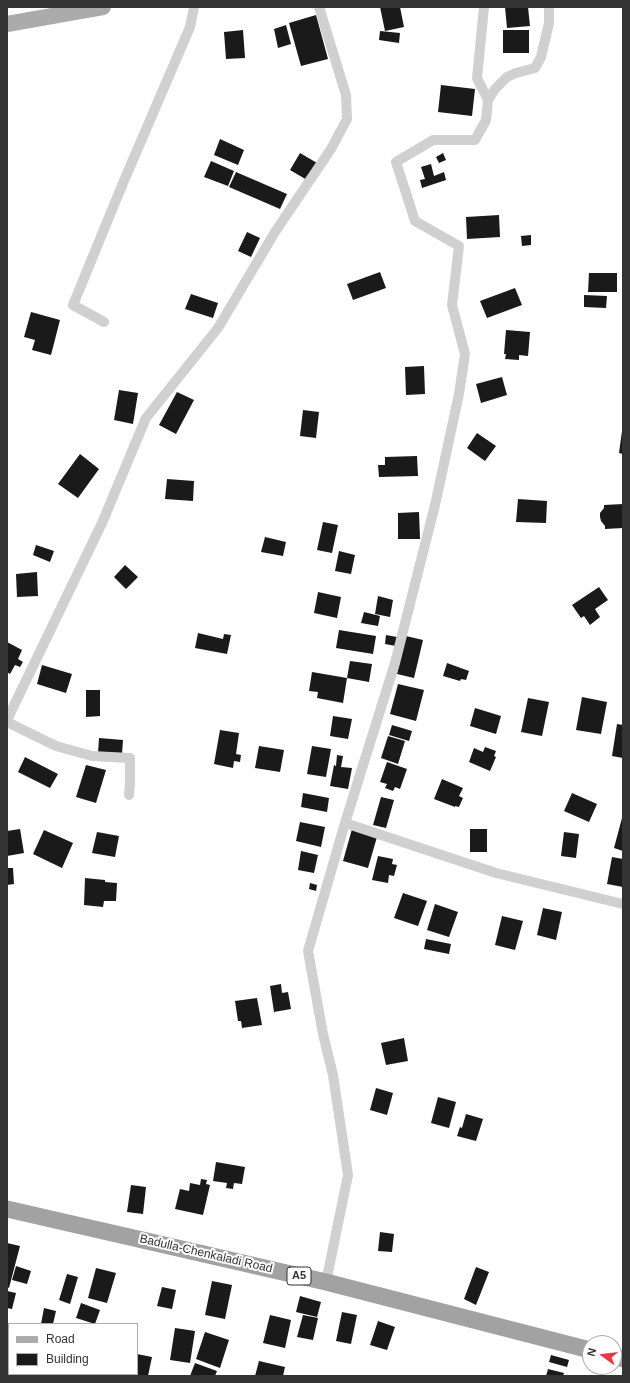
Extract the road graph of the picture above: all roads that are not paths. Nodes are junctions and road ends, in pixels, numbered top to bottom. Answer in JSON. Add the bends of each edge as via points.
{"nodes":[{"id":1,"x":103,"y":7,"type":"edge"},
{"id":2,"x":194,"y":7,"type":"edge"},
{"id":3,"x":319,"y":7,"type":"edge"},
{"id":4,"x":484,"y":7,"type":"edge"},
{"id":5,"x":549,"y":7,"type":"edge"},
{"id":6,"x":7,"y":24,"type":"edge"},
{"id":7,"x":488,"y":100,"type":"junction"},
{"id":8,"x":104,"y":322,"type":"dead end"},
{"id":9,"x":7,"y":721,"type":"edge"},
{"id":10,"x":129,"y":795,"type":"dead end"},
{"id":11,"x":345,"y":823,"type":"junction"},
{"id":12,"x":623,"y":904,"type":"edge"},
{"id":13,"x":7,"y":1209,"type":"edge"},
{"id":14,"x":326,"y":1282,"type":"junction"},
{"id":15,"x":582,"y":1348,"type":"edge"}],
"edges":[{"from":1,"to":6,"type":"main road"},
{"from":2,"to":8,"type":"street","via":[[190,28],[74,305]]},
{"from":3,"to":9,"type":"street","via":[[346,96],[347,119],[331,149],[275,232],[218,328],[146,418],[102,524]]},
{"from":4,"to":7,"type":"street","via":[[477,78]]},
{"from":5,"to":7,"type":"street","via":[[549,23],[541,57],[535,68],[507,77]]},
{"from":7,"to":11,"type":"street","via":[[486,120],[476,140],[433,140],[396,162],[415,221],[459,246],[452,305],[465,354],[435,505],[395,663]]},
{"from":9,"to":10,"type":"street","via":[[56,746],[92,756],[130,758]]},
{"from":11,"to":12,"type":"street","via":[[496,873]]},
{"from":11,"to":14,"type":"street","via":[[308,951],[333,1074],[348,1174]]},
{"from":13,"to":14,"type":"highway","name":"Badulla-Chenkaladi Road","number":"A5"},
{"from":14,"to":15,"type":"highway","name":"Badulla-Chenkaladi Road","number":"A5"}]}
